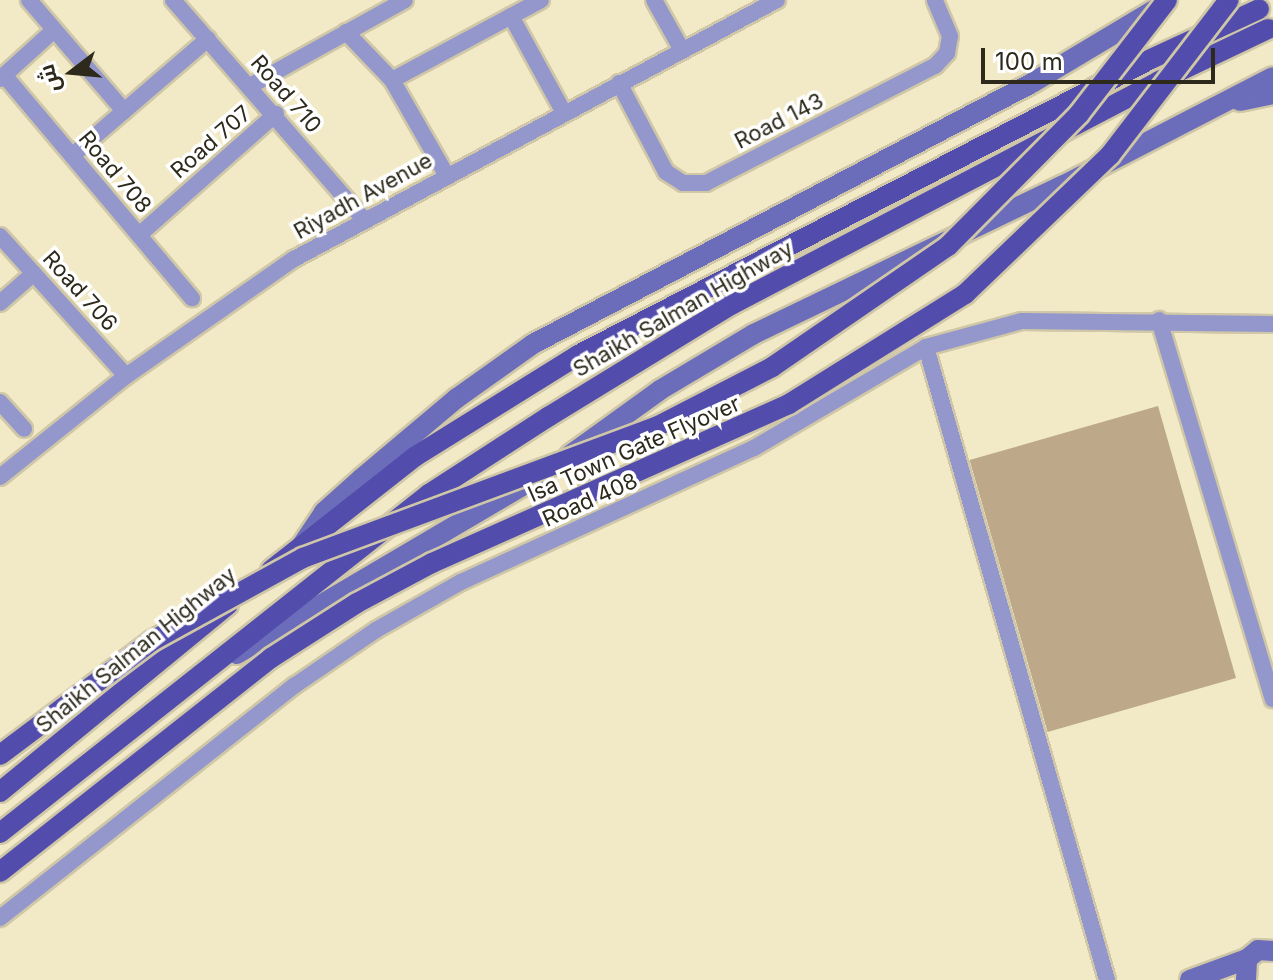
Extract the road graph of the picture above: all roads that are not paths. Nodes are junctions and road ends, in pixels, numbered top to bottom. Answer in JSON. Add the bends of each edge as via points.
{"nodes":[{"id":1,"x":29,"y":0,"type":"edge"},
{"id":2,"x":405,"y":0,"type":"edge"},
{"id":3,"x":541,"y":0,"type":"edge"},
{"id":4,"x":654,"y":0,"type":"edge"},
{"id":5,"x":777,"y":0,"type":"edge"},
{"id":6,"x":935,"y":0,"type":"edge"},
{"id":7,"x":1158,"y":0,"type":"edge"},
{"id":8,"x":1168,"y":0,"type":"edge"},
{"id":9,"x":1229,"y":0,"type":"edge"},
{"id":10,"x":175,"y":1,"type":"edge"},
{"id":11,"x":1259,"y":9,"type":"dead end"},
{"id":12,"x":511,"y":16,"type":"junction"},
{"id":13,"x":1136,"y":22,"type":"junction"},
{"id":14,"x":1268,"y":29,"type":"dead end"},
{"id":15,"x":54,"y":30,"type":"junction"},
{"id":16,"x":346,"y":32,"type":"junction"},
{"id":17,"x":208,"y":39,"type":"junction"},
{"id":18,"x":682,"y":50,"type":"junction"},
{"id":19,"x":2,"y":77,"type":"edge"},
{"id":20,"x":1273,"y":77,"type":"edge"},
{"id":21,"x":392,"y":80,"type":"junction"},
{"id":22,"x":619,"y":83,"type":"junction"},
{"id":23,"x":250,"y":86,"type":"junction"},
{"id":24,"x":1273,"y":94,"type":"edge"},
{"id":25,"x":1201,"y":110,"type":"junction"},
{"id":26,"x":124,"y":111,"type":"junction"},
{"id":27,"x":564,"y":113,"type":"junction"},
{"id":28,"x":276,"y":114,"type":"junction"},
{"id":29,"x":73,"y":155,"type":"junction"},
{"id":30,"x":447,"y":176,"type":"junction"},
{"id":31,"x":364,"y":220,"type":"junction"},
{"id":32,"x":139,"y":235,"type":"junction"},
{"id":33,"x":0,"y":236,"type":"edge"},
{"id":34,"x":34,"y":273,"type":"junction"},
{"id":35,"x":192,"y":298,"type":"dead end"},
{"id":36,"x":0,"y":303,"type":"edge"},
{"id":37,"x":1159,"y":320,"type":"junction"},
{"id":38,"x":1273,"y":324,"type":"edge"},
{"id":39,"x":926,"y":347,"type":"junction"},
{"id":40,"x":126,"y":376,"type":"junction"},
{"id":41,"x":0,"y":402,"type":"edge"},
{"id":42,"x":24,"y":429,"type":"dead end"},
{"id":43,"x":0,"y":477,"type":"edge"},
{"id":44,"x":302,"y":545,"type":"junction"},
{"id":45,"x":1273,"y":699,"type":"edge"},
{"id":46,"x":164,"y":700,"type":"junction"},
{"id":47,"x":0,"y":755,"type":"edge"},
{"id":48,"x":0,"y":792,"type":"edge"},
{"id":49,"x":0,"y":833,"type":"edge"},
{"id":50,"x":0,"y":872,"type":"edge"},
{"id":51,"x":0,"y":918,"type":"edge"},
{"id":52,"x":1273,"y":950,"type":"edge"},
{"id":53,"x":1247,"y":959,"type":"junction"},
{"id":54,"x":1107,"y":980,"type":"edge"},
{"id":55,"x":1190,"y":980,"type":"edge"},
{"id":56,"x":1246,"y":980,"type":"edge"}],
"edges":[{"from":1,"to":15,"type":"street","name":"Road 708"},
{"from":2,"to":16,"type":"street"},
{"from":3,"to":12,"type":"street"},
{"from":4,"to":18,"type":"street"},
{"from":5,"to":18,"type":"street","name":"Riyadh Avenue"},
{"from":6,"to":22,"type":"street","name":"Road 143","via":[[950,36],[947,53],[935,66],[706,183],[683,183],[666,172]]},
{"from":7,"to":13,"type":"main road"},
{"from":8,"to":13,"type":"main road","name":"Shaikh Salman Highway"},
{"from":8,"to":47,"type":"main road","name":"Isa Town Gate Flyover","bridge":true,"via":[[1029,170],[913,274],[808,344],[713,402],[656,427],[290,565],[152,641]]},
{"from":9,"to":50,"type":"main road","name":"Isa Town Gate Flyover","bridge":true,"via":[[1110,155],[965,294],[789,404],[432,563],[357,603],[271,658]]},
{"from":10,"to":17,"type":"street","name":"Road 710"},
{"from":11,"to":44,"type":"main road","name":"Shaikh Salman Highway","via":[[1151,59],[578,355],[416,456]]},
{"from":12,"to":21,"type":"street"},
{"from":12,"to":27,"type":"street"},
{"from":13,"to":44,"type":"main road","name":"Shaikh Salman Highway","via":[[974,114],[533,344],[466,391],[362,478],[324,512]]},
{"from":14,"to":46,"type":"main road","name":"Shaikh Salman Highway","via":[[731,305],[429,494]]},
{"from":15,"to":19,"type":"street"},
{"from":15,"to":26,"type":"street","name":"Road 708"},
{"from":16,"to":21,"type":"street"},
{"from":16,"to":23,"type":"street"},
{"from":17,"to":23,"type":"street","name":"Road 710"},
{"from":17,"to":26,"type":"street"},
{"from":18,"to":22,"type":"street","name":"Riyadh Avenue"},
{"from":19,"to":29,"type":"street","name":"Road 708"},
{"from":20,"to":25,"type":"main road","name":"Shaikh Salman Highway"},
{"from":21,"to":30,"type":"street"},
{"from":22,"to":27,"type":"street","name":"Riyadh Avenue"},
{"from":23,"to":28,"type":"street","name":"Road 710"},
{"from":24,"to":25,"type":"main road"},
{"from":25,"to":46,"type":"main road","name":"Shaikh Salman Highway","via":[[1062,186],[840,289],[722,352],[528,482]]},
{"from":26,"to":29,"type":"street"},
{"from":27,"to":30,"type":"street","name":"Riyadh Avenue"},
{"from":28,"to":31,"type":"street","name":"Road 710"},
{"from":28,"to":32,"type":"street","name":"Road 707"},
{"from":29,"to":32,"type":"street","name":"Road 708"},
{"from":30,"to":31,"type":"street","name":"Riyadh Avenue"},
{"from":31,"to":40,"type":"street","name":"Riyadh Avenue","via":[[264,278]]},
{"from":32,"to":35,"type":"street","name":"Road 708"},
{"from":33,"to":34,"type":"street","name":"Road 706"},
{"from":34,"to":36,"type":"street"},
{"from":34,"to":40,"type":"street","name":"Road 706"},
{"from":37,"to":38,"type":"street","name":"Road 408"},
{"from":37,"to":39,"type":"street","name":"Road 408","via":[[1022,321]]},
{"from":37,"to":45,"type":"street"},
{"from":39,"to":51,"type":"street","name":"Road 408","via":[[754,448],[461,582],[376,630],[294,686]]},
{"from":39,"to":54,"type":"street"},
{"from":40,"to":43,"type":"street","name":"Riyadh Avenue"},
{"from":41,"to":42,"type":"street"},
{"from":44,"to":48,"type":"main road","name":"Shaikh Salman Highway"},
{"from":46,"to":49,"type":"main road","name":"Shaikh Salman Highway"},
{"from":52,"to":53,"type":"main road","via":[[1258,950]]},
{"from":53,"to":55,"type":"main road"},
{"from":53,"to":56,"type":"main road"}]}
